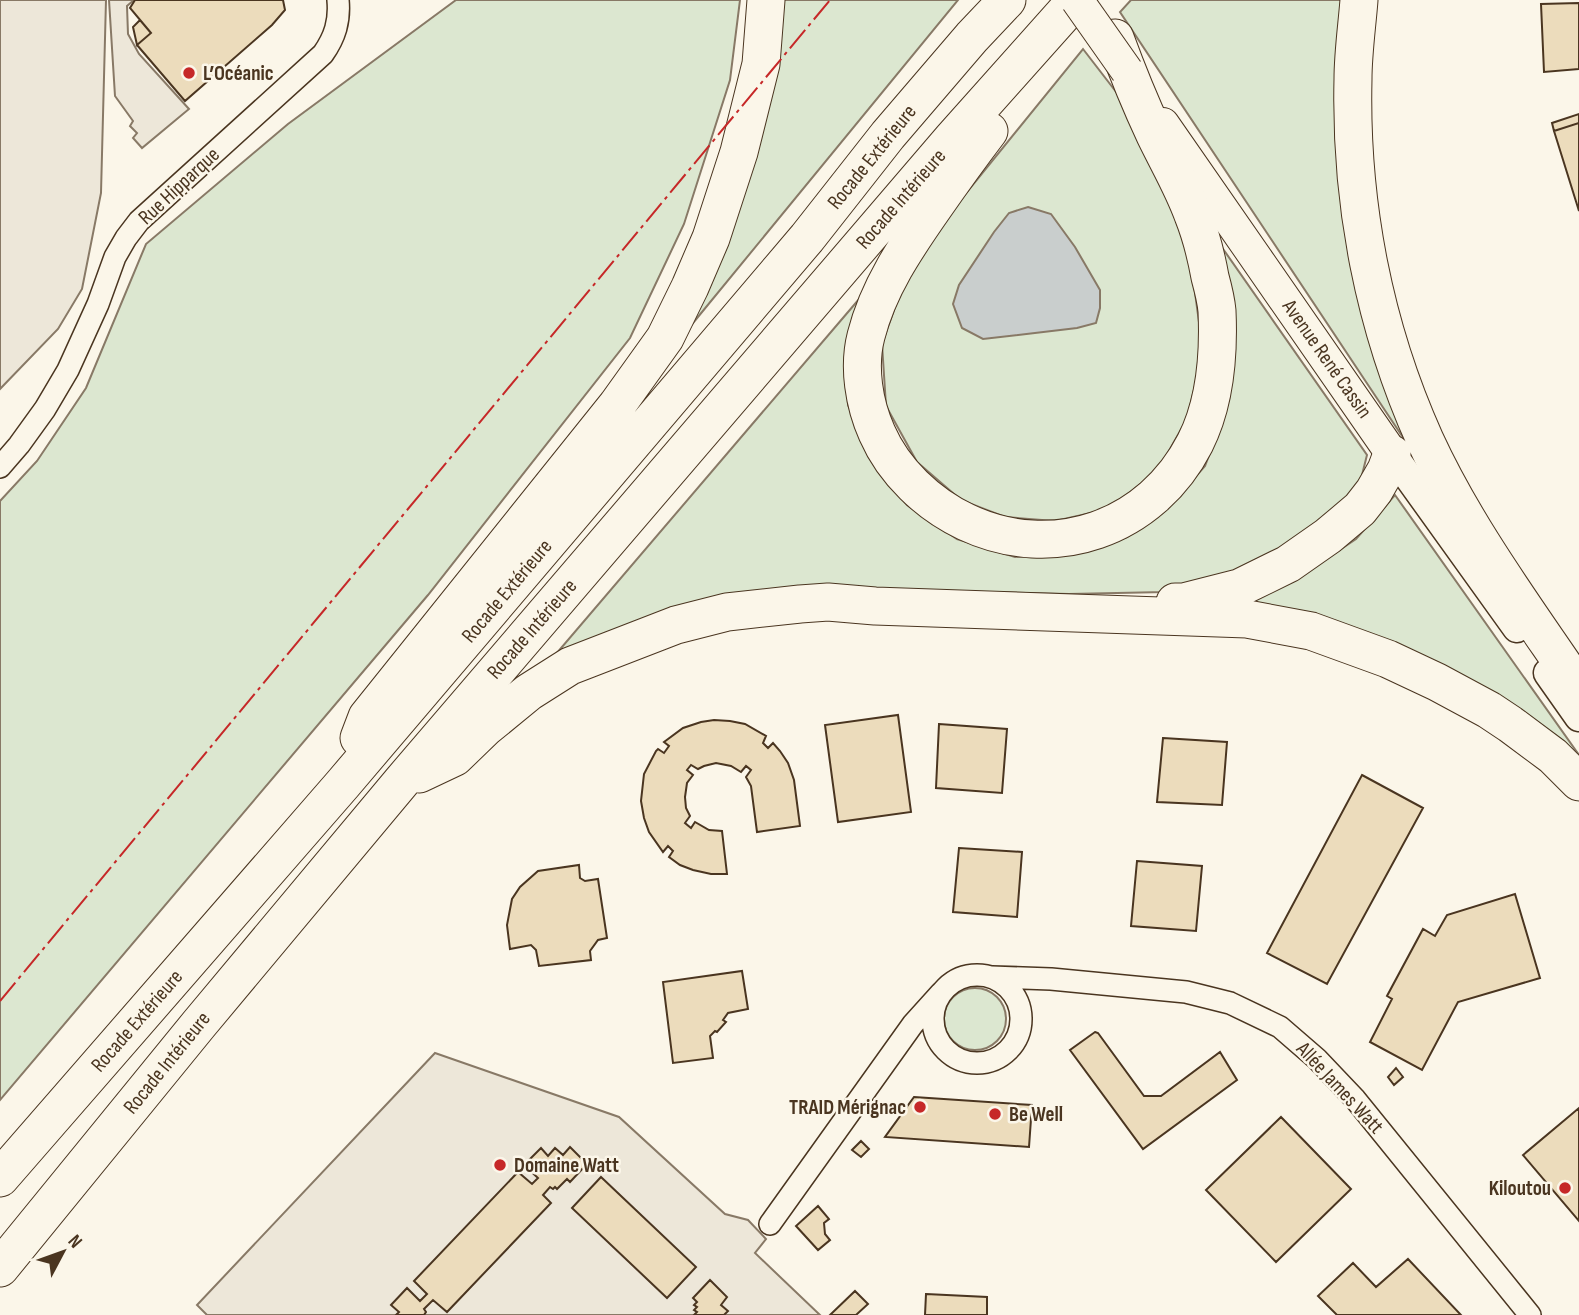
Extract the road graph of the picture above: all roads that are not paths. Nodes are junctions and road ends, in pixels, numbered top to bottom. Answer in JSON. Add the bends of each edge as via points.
{"nodes":[{"id":1,"x":338,"y":0,"type":"edge"},
{"id":2,"x":766,"y":0,"type":"edge"},
{"id":3,"x":1001,"y":0,"type":"edge"},
{"id":4,"x":1007,"y":0,"type":"edge"},
{"id":5,"x":1076,"y":0,"type":"edge"},
{"id":6,"x":1092,"y":0,"type":"edge"},
{"id":7,"x":1359,"y":0,"type":"edge"},
{"id":8,"x":972,"y":37,"type":"junction"},
{"id":9,"x":1127,"y":71,"type":"junction"},
{"id":10,"x":1392,"y":454,"type":"junction"},
{"id":11,"x":0,"y":467,"type":"edge"},
{"id":12,"x":828,"y":602,"type":"junction"},
{"id":13,"x":1579,"y":688,"type":"edge"},
{"id":14,"x":1579,"y":717,"type":"edge"},
{"id":15,"x":402,"y":781,"type":"junction"},
{"id":16,"x":1579,"y":782,"type":"edge"},
{"id":17,"x":342,"y":785,"type":"junction"},
{"id":18,"x":992,"y":977,"type":"junction"},
{"id":19,"x":941,"y":993,"type":"junction"},
{"id":20,"x":0,"y":1178,"type":"edge"},
{"id":21,"x":770,"y":1224,"type":"dead end"},
{"id":22,"x":0,"y":1268,"type":"edge"},
{"id":23,"x":1530,"y":1315,"type":"edge"}],
"edges":[{"from":1,"to":11,"type":"street","name":"Rue Hipparque","via":[[335,34],[323,54],[152,208],[126,238],[68,370],[45,409]]},
{"from":2,"to":17,"type":"highway","via":[[761,64],[739,152],[711,238],[664,338],[617,405],[367,717]]},
{"from":3,"to":8,"type":"highway"},
{"from":4,"to":8,"type":"highway","name":"Rocade Extérieure"},
{"from":5,"to":9,"type":"main road","name":"Avenue René Cassin","bridge":true},
{"from":5,"to":15,"type":"highway","name":"Rocade Intérieure"},
{"from":6,"to":9,"type":"highway","bridge":true,"via":[[1110,22]]},
{"from":6,"to":9,"type":"highway","via":[[916,233],[878,298],[865,338],[862,379],[869,415],[884,450],[924,494],[952,515],[984,530],[1030,540],[1062,538],[1097,531],[1125,518],[1149,502],[1176,473],[1196,442],[1210,403],[1217,356],[1217,308],[1205,250],[1194,215]]},
{"from":7,"to":13,"type":"highway","via":[[1353,78],[1360,217],[1394,364],[1426,441],[1470,523]]},
{"from":8,"to":17,"type":"highway","name":"Rocade Extérieure","via":[[807,239]]},
{"from":9,"to":10,"type":"main road","name":"Avenue René Cassin"},
{"from":10,"to":12,"type":"highway","via":[[1360,509],[1288,564],[1239,589],[1184,602],[873,594]]},
{"from":10,"to":14,"type":"main road","name":"Avenue René Cassin"},
{"from":12,"to":15,"type":"highway","via":[[727,612],[676,625],[570,666],[529,692],[455,757]]},
{"from":12,"to":16,"type":"highway","via":[[1247,619],[1311,631],[1388,659],[1489,710],[1538,744]]},
{"from":15,"to":22,"type":"highway","name":"Rocade Intérieure"},
{"from":17,"to":20,"type":"highway","name":"Rocade Extérieure"},
{"from":18,"to":19,"type":"street","via":[[964,977]]},
{"from":18,"to":19,"type":"street","via":[[1014,996],[1021,1024],[1017,1038],[996,1059],[968,1062],[943,1048],[933,1020]]},
{"from":18,"to":23,"type":"street","name":"Allée James Watt","via":[[1186,992],[1230,1003],[1280,1027],[1356,1099]]},
{"from":19,"to":21,"type":"street","via":[[913,1024]]}]}
